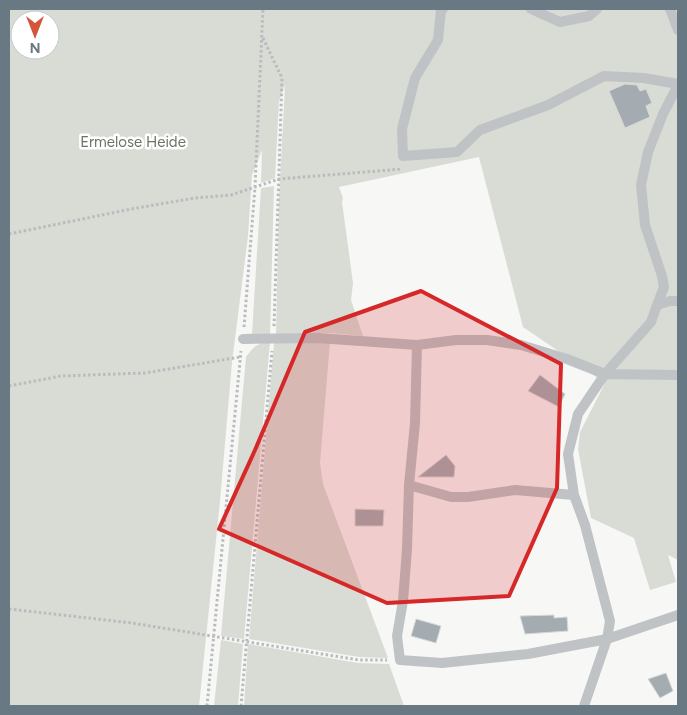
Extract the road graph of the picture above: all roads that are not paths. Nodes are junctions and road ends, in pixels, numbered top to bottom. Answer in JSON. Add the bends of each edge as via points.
{"nodes":[{"id":1,"x":443,"y":9,"type":"edge"},
{"id":2,"x":531,"y":9,"type":"edge"},
{"id":3,"x":597,"y":9,"type":"edge"},
{"id":4,"x":670,"y":9,"type":"edge"},
{"id":5,"x":678,"y":30,"type":"edge"},
{"id":6,"x":678,"y":85,"type":"edge"},
{"id":7,"x":678,"y":301,"type":"edge"},
{"id":8,"x":657,"y":305,"type":"junction"},
{"id":9,"x":243,"y":339,"type":"road end"},
{"id":10,"x":417,"y":345,"type":"junction"},
{"id":11,"x":605,"y":374,"type":"junction"},
{"id":12,"x":678,"y":375,"type":"edge"},
{"id":13,"x":409,"y":485,"type":"junction"},
{"id":14,"x":574,"y":495,"type":"junction"},
{"id":15,"x":678,"y":615,"type":"edge"},
{"id":16,"x":607,"y":639,"type":"junction"},
{"id":17,"x":584,"y":706,"type":"edge"}],
"edges":[{"from":1,"to":6,"type":"lane","via":[[438,40],[415,78],[402,129],[404,156],[457,152],[480,130],[548,105],[604,76],[644,78]]},
{"from":2,"to":3,"type":"lane","via":[[560,22],[589,16]]},
{"from":4,"to":5,"type":"lane"},
{"from":6,"to":8,"type":"lane","via":[[648,152],[641,185],[644,225],[664,287]]},
{"from":7,"to":8,"type":"lane"},
{"from":8,"to":11,"type":"lane","via":[[651,322]]},
{"from":9,"to":10,"type":"lane","via":[[318,338]]},
{"from":10,"to":11,"type":"lane","via":[[487,340],[521,345]]},
{"from":10,"to":13,"type":"lane","via":[[415,424]]},
{"from":11,"to":12,"type":"lane"},
{"from":11,"to":14,"type":"lane","via":[[578,414],[568,454]]},
{"from":13,"to":14,"type":"lane","via":[[452,497],[515,490]]},
{"from":13,"to":16,"type":"lane","via":[[403,601],[397,636],[400,660],[442,663],[528,654]]},
{"from":14,"to":16,"type":"lane","via":[[586,526],[610,621]]},
{"from":15,"to":16,"type":"lane"},
{"from":16,"to":17,"type":"lane"}]}
